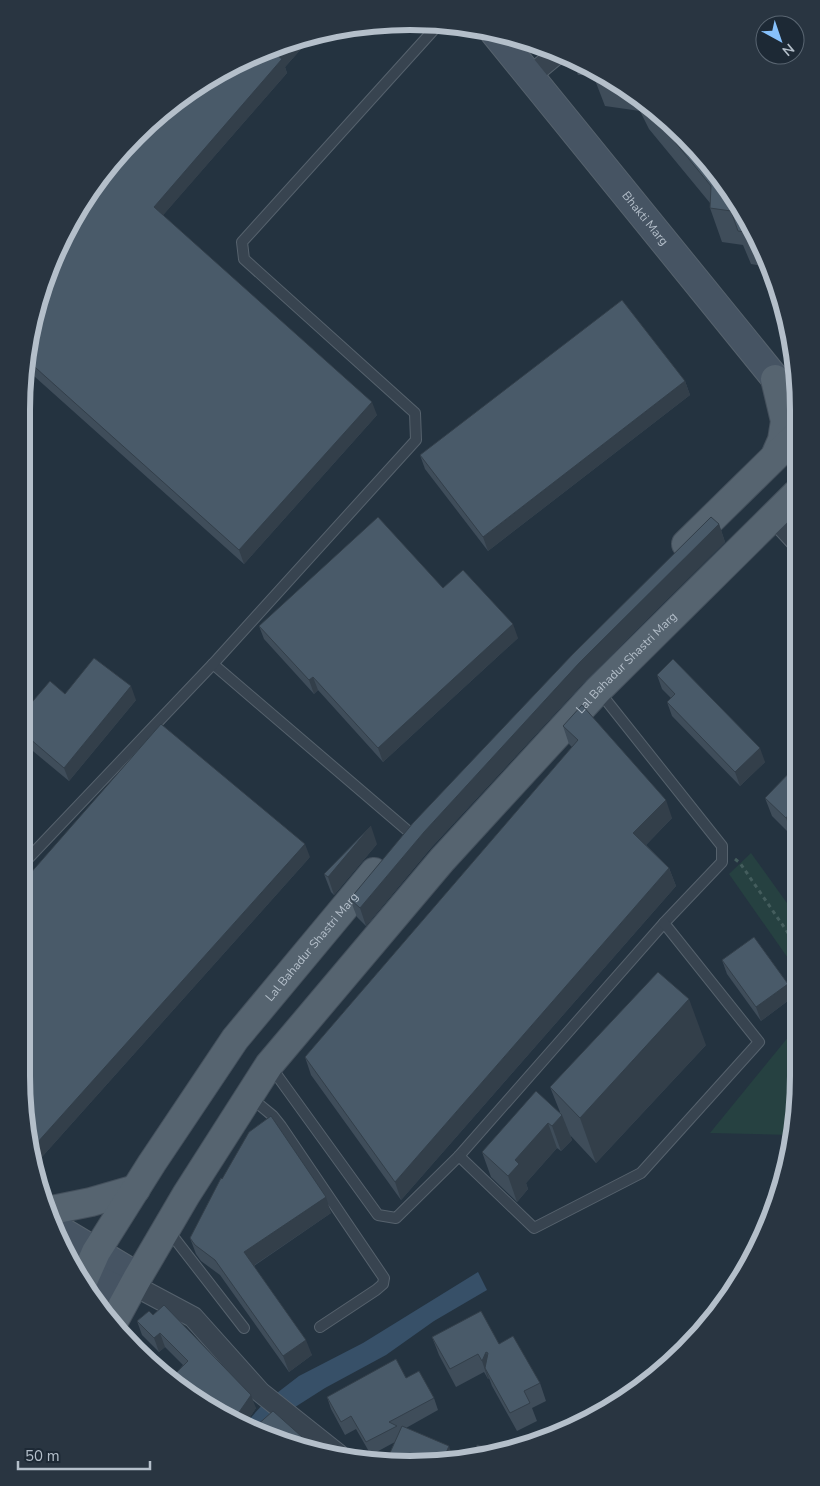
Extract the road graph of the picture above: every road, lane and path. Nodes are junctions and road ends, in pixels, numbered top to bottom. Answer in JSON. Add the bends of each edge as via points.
{"nodes":[{"id":1,"x":433,"y":31,"type":"edge"},
{"id":2,"x":502,"y":41,"type":"edge"},
{"id":3,"x":541,"y":54,"type":"edge"},
{"id":4,"x":551,"y":57,"type":"edge"},
{"id":5,"x":526,"y":72,"type":"junction"},
{"id":6,"x":785,"y":385,"type":"edge"},
{"id":7,"x":790,"y":442,"type":"edge"},
{"id":8,"x":774,"y":457,"type":"junction"},
{"id":9,"x":790,"y":500,"type":"edge"},
{"id":10,"x":773,"y":516,"type":"junction"},
{"id":11,"x":790,"y":534,"type":"edge"},
{"id":12,"x":670,"y":560,"type":"edge"},
{"id":13,"x":213,"y":664,"type":"junction"},
{"id":14,"x":598,"y":690,"type":"junction"},
{"id":15,"x":415,"y":824,"type":"joint"},
{"id":16,"x":722,"y":846,"type":"junction"},
{"id":17,"x":30,"y":858,"type":"edge"},
{"id":18,"x":664,"y":923,"type":"junction"},
{"id":19,"x":790,"y":936,"type":"edge"},
{"id":20,"x":269,"y":1065,"type":"junction"},
{"id":21,"x":249,"y":1096,"type":"junction"},
{"id":22,"x":459,"y":1156,"type":"junction"},
{"id":23,"x":136,"y":1188,"type":"junction"},
{"id":24,"x":54,"y":1209,"type":"edge"},
{"id":25,"x":166,"y":1228,"type":"junction"},
{"id":26,"x":73,"y":1251,"type":"edge"},
{"id":27,"x":86,"y":1269,"type":"edge"},
{"id":28,"x":133,"y":1286,"type":"junction"},
{"id":29,"x":117,"y":1317,"type":"edge"},
{"id":30,"x":320,"y":1327,"type":"dead end"},
{"id":31,"x":244,"y":1328,"type":"dead end"},
{"id":32,"x":330,"y":1447,"type":"edge"}],
"edges":[{"from":1,"to":13,"type":"lane","via":[[242,242],[244,259],[415,413],[416,440]]},
{"from":2,"to":5,"type":"main road","name":"Bhakti Marg"},
{"from":3,"to":5,"type":"street"},
{"from":4,"to":5,"type":"street"},
{"from":5,"to":6,"type":"main road","name":"Bhakti Marg"},
{"from":6,"to":8,"type":"main road","via":[[782,440]]},
{"from":7,"to":8,"type":"main road"},
{"from":8,"to":12,"type":"main road"},
{"from":9,"to":10,"type":"main road","name":"Lal Bahadur Shastri Marg"},
{"from":10,"to":11,"type":"street"},
{"from":10,"to":14,"type":"main road","name":"Lal Bahadur Shastri Marg"},
{"from":13,"to":15,"type":"lane"},
{"from":13,"to":17,"type":"lane"},
{"from":14,"to":16,"type":"lane"},
{"from":14,"to":20,"type":"main road","name":"Lal Bahadur Shastri Marg","via":[[442,860]]},
{"from":15,"to":23,"type":"main road","name":"Lal Bahadur Shastri Marg","via":[[235,1039]]},
{"from":16,"to":18,"type":"lane","via":[[722,862]]},
{"from":16,"to":19,"type":"path","via":[[740,863]]},
{"from":18,"to":22,"type":"lane"},
{"from":18,"to":22,"type":"lane","via":[[758,1042],[641,1172],[534,1228]]},
{"from":20,"to":21,"type":"main road","name":"Lal Bahadur Shastri Marg"},
{"from":20,"to":22,"type":"lane","via":[[378,1215],[396,1218]]},
{"from":21,"to":25,"type":"main road","name":"Lal Bahadur Shastri Marg"},
{"from":21,"to":30,"type":"lane","via":[[281,1126],[384,1278],[376,1290]]},
{"from":23,"to":24,"type":"main road"},
{"from":23,"to":27,"type":"main road","name":"Lal Bahadur Shastri Marg"},
{"from":25,"to":28,"type":"main road","name":"Lal Bahadur Shastri Marg"},
{"from":25,"to":31,"type":"lane"},
{"from":26,"to":27,"type":"main road"},
{"from":27,"to":28,"type":"main road"},
{"from":28,"to":29,"type":"main road","name":"Lal Bahadur Shastri Marg"},
{"from":28,"to":32,"type":"street","via":[[193,1317],[260,1392]]}]}
